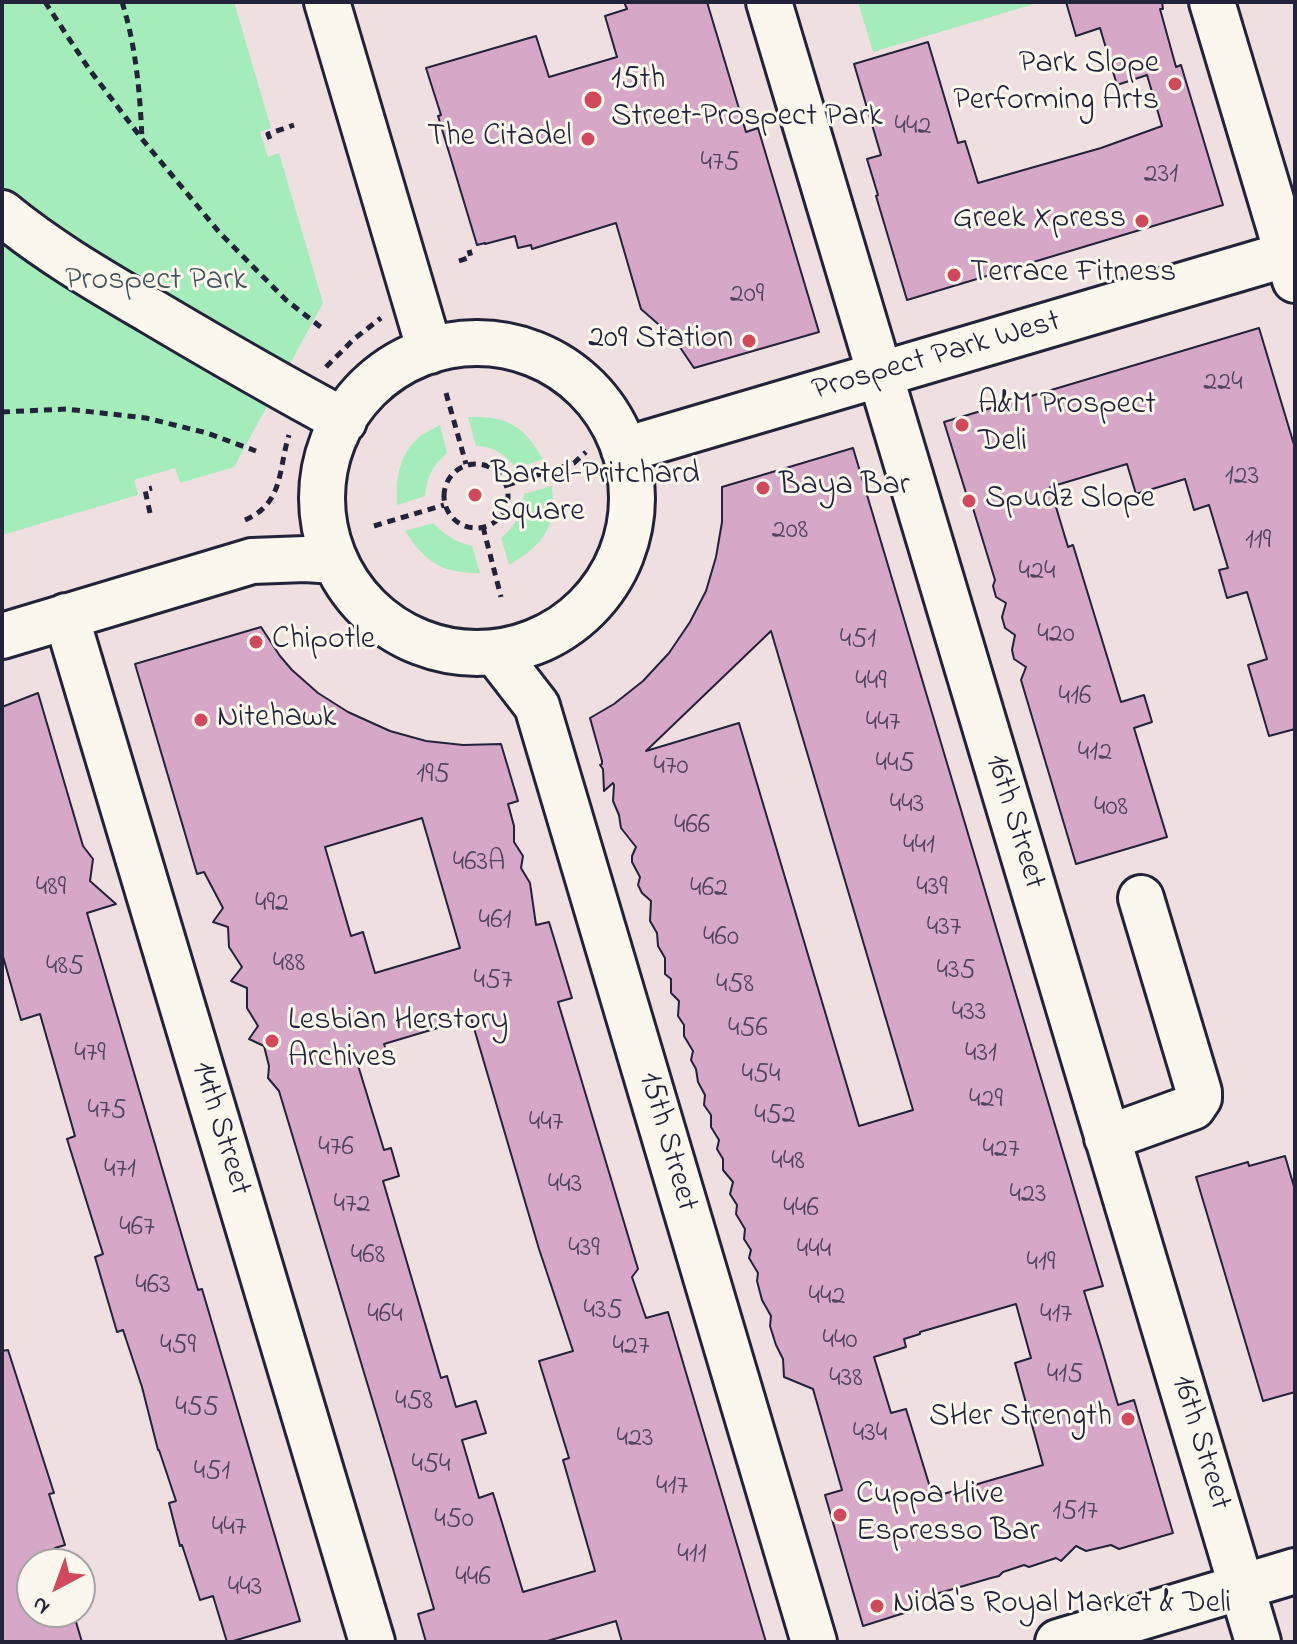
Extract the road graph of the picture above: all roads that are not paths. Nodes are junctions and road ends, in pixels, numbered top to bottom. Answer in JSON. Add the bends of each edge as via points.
{"nodes":[{"id":1,"x":327,"y":2,"type":"edge"},
{"id":2,"x":769,"y":2,"type":"edge"},
{"id":3,"x":1212,"y":2,"type":"edge"},
{"id":4,"x":2,"y":213,"type":"edge"},
{"id":5,"x":1292,"y":262,"type":"edge"},
{"id":6,"x":430,"y":351,"type":"junction"},
{"id":7,"x":880,"y":375,"type":"junction"},
{"id":8,"x":344,"y":421,"type":"junction"},
{"id":9,"x":624,"y":450,"type":"junction"},
{"id":10,"x":335,"y":561,"type":"junction"},
{"id":11,"x":66,"y":616,"type":"junction"},
{"id":12,"x":2,"y":636,"type":"edge"},
{"id":13,"x":496,"y":653,"type":"junction"},
{"id":14,"x":1141,"y":898,"type":"dead end"},
{"id":15,"x":1107,"y":1138,"type":"junction"},
{"id":16,"x":1295,"y":1571,"type":"edge"},
{"id":17,"x":1241,"y":1587,"type":"junction"},
{"id":18,"x":372,"y":1642,"type":"edge"},
{"id":19,"x":814,"y":1642,"type":"edge"},
{"id":20,"x":1058,"y":1642,"type":"edge"},
{"id":21,"x":1258,"y":1642,"type":"edge"}],
"edges":[{"from":1,"to":6,"type":"street"},
{"from":2,"to":7,"type":"street","name":"16th Street"},
{"from":3,"to":5,"type":"street"},
{"from":4,"to":8,"type":"street","via":[[129,298]]},
{"from":5,"to":7,"type":"street","name":"Prospect Park West"},
{"from":6,"to":8,"type":"street","via":[[381,376]]},
{"from":6,"to":9,"type":"street","via":[[485,343],[537,356],[583,385],[601,405]]},
{"from":7,"to":9,"type":"street","name":"Prospect Park West"},
{"from":7,"to":15,"type":"street","name":"16th Street"},
{"from":8,"to":10,"type":"street","via":[[324,470],[322,496]]},
{"from":9,"to":13,"type":"street","via":[[632,497],[630,522],[616,569],[603,590],[568,624],[542,640]]},
{"from":10,"to":11,"type":"street","via":[[252,561]]},
{"from":10,"to":13,"type":"street","via":[[366,606],[410,637],[435,648]]},
{"from":11,"to":12,"type":"street"},
{"from":11,"to":18,"type":"street","name":"14th Street"},
{"from":13,"to":19,"type":"street","name":"15th Street","via":[[537,706]]},
{"from":14,"to":15,"type":"street","via":[[1199,1098],[1193,1107]]},
{"from":15,"to":17,"type":"street","name":"16th Street"},
{"from":16,"to":17,"type":"street"},
{"from":17,"to":20,"type":"street"},
{"from":17,"to":21,"type":"street","name":"16th Street"}]}
